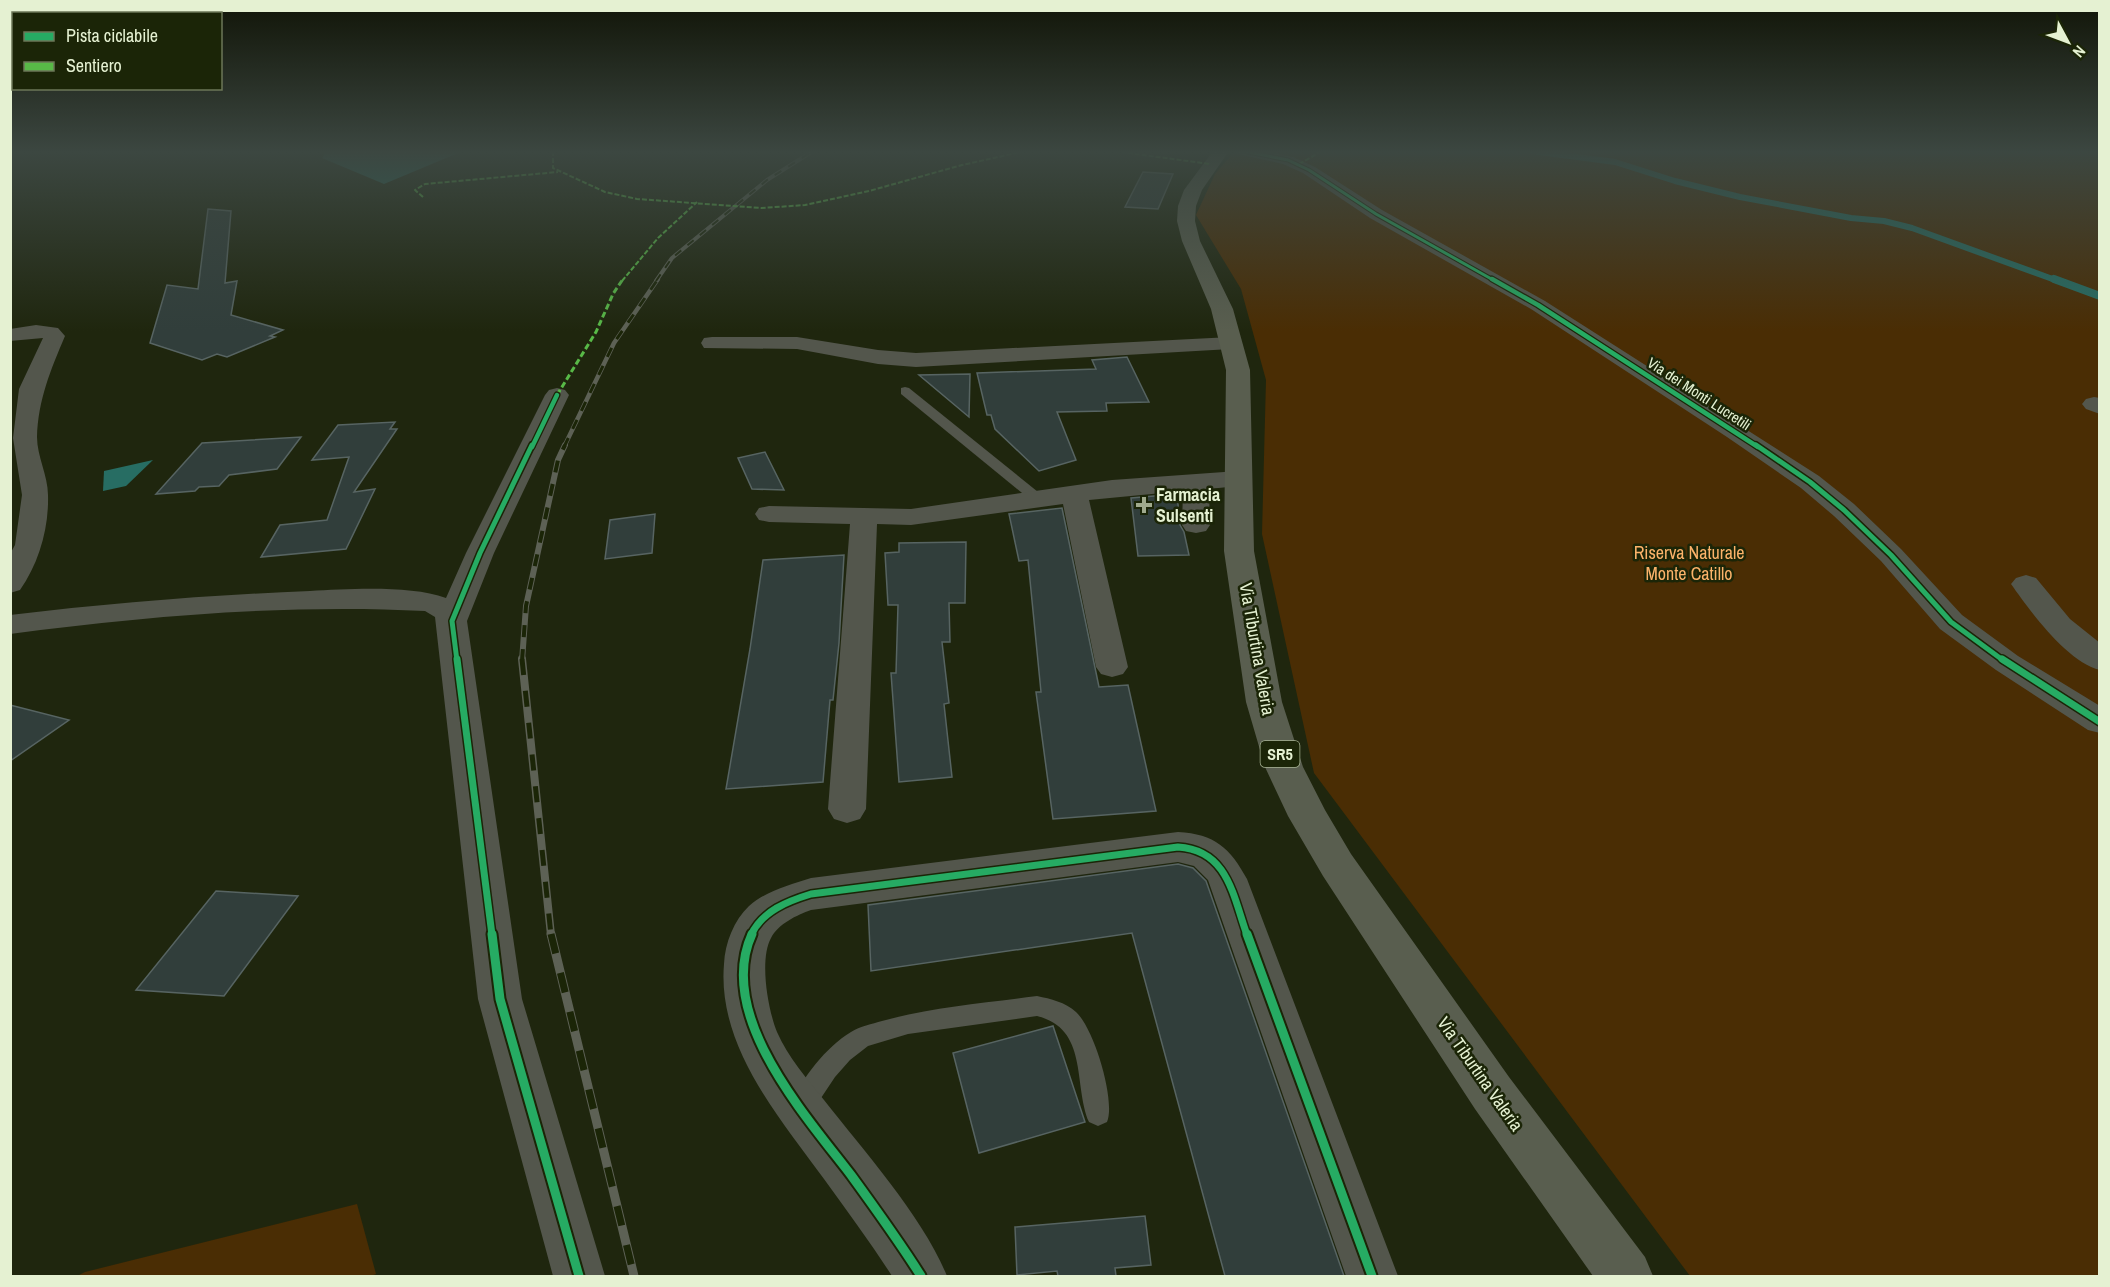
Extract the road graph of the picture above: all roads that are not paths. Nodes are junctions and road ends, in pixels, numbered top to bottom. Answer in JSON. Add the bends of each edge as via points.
{"nodes":[{"id":1,"x":1186,"y":211,"type":"edge"},
{"id":2,"x":1371,"y":211,"type":"edge"},
{"id":3,"x":10,"y":335,"type":"edge"},
{"id":4,"x":712,"y":343,"type":"dead end"},
{"id":5,"x":1231,"y":343,"type":"junction"},
{"id":6,"x":904,"y":391,"type":"dead end"},
{"id":7,"x":557,"y":394,"type":"dead end"},
{"id":8,"x":1239,"y":479,"type":"junction"},
{"id":9,"x":1196,"y":481,"type":"junction"},
{"id":10,"x":1074,"y":493,"type":"junction"},
{"id":11,"x":1038,"y":499,"type":"junction"},
{"id":12,"x":769,"y":514,"type":"dead end"},
{"id":13,"x":864,"y":518,"type":"junction"},
{"id":14,"x":1196,"y":525,"type":"dead end"},
{"id":15,"x":10,"y":584,"type":"edge"},
{"id":16,"x":2026,"y":584,"type":"dead end"},
{"id":17,"x":452,"y":621,"type":"junction"},
{"id":18,"x":10,"y":625,"type":"edge"},
{"id":19,"x":2100,"y":660,"type":"edge"},
{"id":20,"x":1112,"y":667,"type":"dead end"},
{"id":21,"x":2100,"y":722,"type":"edge"},
{"id":22,"x":846,"y":809,"type":"dead end"},
{"id":23,"x":800,"y":1107,"type":"junction"},
{"id":24,"x":1098,"y":1114,"type":"dead end"},
{"id":25,"x":579,"y":1276,"type":"edge"},
{"id":26,"x":921,"y":1276,"type":"edge"},
{"id":27,"x":1372,"y":1276,"type":"edge"},
{"id":28,"x":1626,"y":1276,"type":"edge"}],
"edges":[{"from":1,"to":5,"type":"main road","name":"Via Tiburtina Valeria","number":"SR5","via":[[1188,235],[1219,300]]},
{"from":2,"to":21,"type":"street","name":"Via dei Monti Lucretili","via":[[1538,305],[1810,482],[1891,555],[1951,622]]},
{"from":3,"to":15,"type":"street","via":[[40,331],[54,336],[31,389],[25,438],[35,495],[29,545]]},
{"from":4,"to":5,"type":"street","via":[[797,343],[916,360]]},
{"from":5,"to":8,"type":"main road","name":"Via Tiburtina Valeria","number":"SR5","via":[[1238,370]]},
{"from":6,"to":11,"type":"lane"},
{"from":7,"to":17,"type":"street","via":[[480,553]]},
{"from":8,"to":9,"type":"street"},
{"from":8,"to":28,"type":"main road","name":"Via Tiburtina Valeria","number":"SR5","via":[[1239,551],[1261,682],[1276,744],[1295,792],[1337,865],[1492,1093]]},
{"from":9,"to":10,"type":"street"},
{"from":9,"to":14,"type":"street"},
{"from":10,"to":11,"type":"street"},
{"from":10,"to":20,"type":"street"},
{"from":11,"to":13,"type":"street","via":[[932,515]]},
{"from":12,"to":13,"type":"street"},
{"from":13,"to":22,"type":"street"},
{"from":16,"to":19,"type":"street","via":[[2059,626]]},
{"from":17,"to":18,"type":"street","via":[[443,607],[429,602],[342,598]]},
{"from":17,"to":25,"type":"street","via":[[500,999]]},
{"from":23,"to":24,"type":"lane","via":[[826,1069],[861,1038],[908,1024],[1038,1006],[1063,1012],[1079,1031]]},
{"from":23,"to":26,"type":"street"},
{"from":23,"to":27,"type":"street","via":[[759,1043],[746,999],[749,943],[754,930],[769,914],[795,899],[828,891],[1178,847],[1196,849],[1216,861],[1227,879]]}]}
